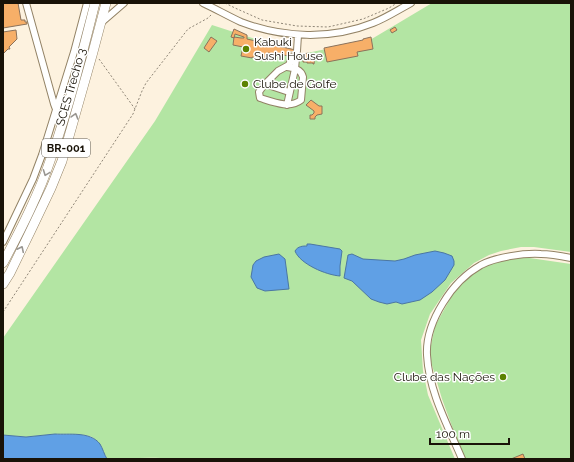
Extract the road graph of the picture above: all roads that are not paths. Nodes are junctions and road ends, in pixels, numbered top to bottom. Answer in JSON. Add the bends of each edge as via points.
{"nodes":[{"id":1,"x":26,"y":3,"type":"edge"},
{"id":2,"x":87,"y":3,"type":"edge"},
{"id":3,"x":95,"y":3,"type":"edge"},
{"id":4,"x":106,"y":3,"type":"edge"},
{"id":5,"x":124,"y":3,"type":"edge"},
{"id":6,"x":203,"y":3,"type":"edge"},
{"id":7,"x":212,"y":3,"type":"edge"},
{"id":8,"x":411,"y":3,"type":"edge"},
{"id":9,"x":218,"y":5,"type":"edge"},
{"id":10,"x":101,"y":23,"type":"junction"},
{"id":11,"x":298,"y":35,"type":"junction"},
{"id":12,"x":295,"y":50,"type":"tunnel mouth"},
{"id":13,"x":287,"y":67,"type":"junction"},
{"id":14,"x":295,"y":69,"type":"junction"},
{"id":15,"x":266,"y":84,"type":"junction"},
{"id":16,"x":50,"y":89,"type":"junction"},
{"id":17,"x":62,"y":91,"type":"junction"},
{"id":18,"x":289,"y":92,"type":"junction"},
{"id":19,"x":287,"y":104,"type":"junction"},
{"id":20,"x":56,"y":111,"type":"junction"},
{"id":21,"x":62,"y":125,"type":"junction"},
{"id":22,"x":17,"y":236,"type":"junction"},
{"id":23,"x":3,"y":242,"type":"edge"},
{"id":24,"x":3,"y":251,"type":"edge"},
{"id":25,"x":571,"y":258,"type":"edge"},
{"id":26,"x":3,"y":263,"type":"edge"},
{"id":27,"x":3,"y":284,"type":"edge"},
{"id":28,"x":462,"y":459,"type":"edge"}],
"edges":[{"from":1,"to":16,"type":"street"},
{"from":2,"to":17,"type":"street"},
{"from":3,"to":21,"type":"highway","name":"SCES Trecho 3","number":"BR-001"},
{"from":4,"to":10,"type":"highway","name":"SCES Trecho 3","number":"BR-001"},
{"from":5,"to":10,"type":"street"},
{"from":6,"to":9,"type":"street"},
{"from":7,"to":9,"type":"street"},
{"from":8,"to":11,"type":"street","via":[[385,18],[353,29],[320,35]]},
{"from":9,"to":11,"type":"street","via":[[225,14],[253,26]]},
{"from":27,"to":10,"type":"highway","name":"SCES Trecho 3","number":"BR-001","one_way":true,"via":[[62,161]]},
{"from":11,"to":12,"type":"street"},
{"from":13,"to":14,"type":"street"},
{"from":13,"to":14,"type":"street","via":[[294,57]]},
{"from":13,"to":15,"type":"street","via":[[278,71]]},
{"from":14,"to":18,"type":"street"},
{"from":14,"to":19,"type":"street","via":[[301,72],[303,77],[302,99],[298,103]]},
{"from":15,"to":18,"type":"street"},
{"from":15,"to":19,"type":"street","via":[[259,92],[260,98]]},
{"from":16,"to":17,"type":"street"},
{"from":16,"to":20,"type":"street"},
{"from":17,"to":20,"type":"street"},
{"from":18,"to":19,"type":"street"},
{"from":20,"to":21,"type":"street"},
{"from":20,"to":23,"type":"street","via":[[33,179]]},
{"from":21,"to":22,"type":"highway","name":"SCES Trecho 3","number":"BR-001","one_way":true,"via":[[41,184]]},
{"from":22,"to":24,"type":"highway"},
{"from":22,"to":26,"type":"highway","name":"SCES Trecho 3","number":"BR-001"},
{"from":25,"to":28,"type":"street","via":[[528,254],[511,256],[482,265],[454,286],[439,309],[428,341],[430,378],[437,402]]}]}
